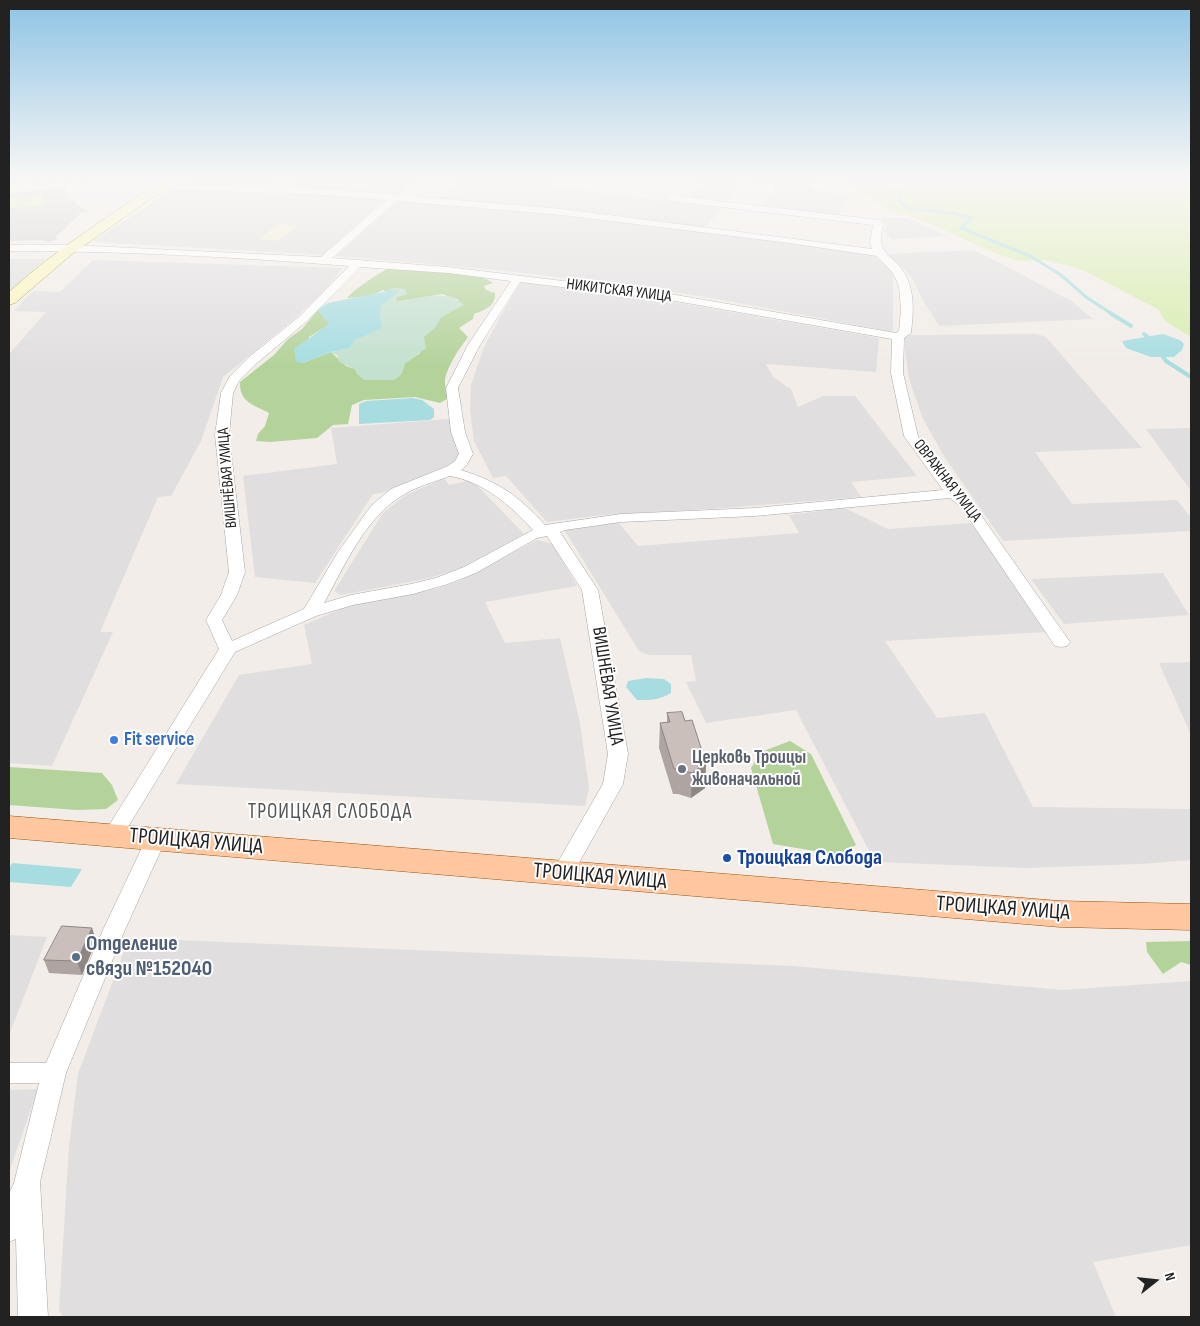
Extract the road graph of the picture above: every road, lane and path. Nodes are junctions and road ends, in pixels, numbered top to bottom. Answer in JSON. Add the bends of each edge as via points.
{"nodes":[{"id":1,"x":78,"y":242,"type":"edge"},
{"id":2,"x":343,"y":242,"type":"edge"},
{"id":3,"x":802,"y":242,"type":"edge"},
{"id":4,"x":875,"y":242,"type":"edge"},
{"id":5,"x":9,"y":248,"type":"edge"},
{"id":6,"x":69,"y":248,"type":"junction"},
{"id":7,"x":877,"y":253,"type":"junction"},
{"id":8,"x":323,"y":260,"type":"junction"},
{"id":9,"x":358,"y":263,"type":"junction"},
{"id":10,"x":517,"y":279,"type":"junction"},
{"id":11,"x":9,"y":300,"type":"edge"},
{"id":12,"x":898,"y":337,"type":"junction"},
{"id":13,"x":448,"y":470,"type":"junction"},
{"id":14,"x":953,"y":493,"type":"junction"},
{"id":15,"x":545,"y":530,"type":"junction"},
{"id":16,"x":310,"y":612,"type":"junction"},
{"id":17,"x":1061,"y":642,"type":"dead end"},
{"id":18,"x":228,"y":649,"type":"junction"},
{"id":19,"x":9,"y":827,"type":"edge"},
{"id":20,"x":113,"y":835,"type":"junction"},
{"id":21,"x":156,"y":839,"type":"junction"},
{"id":22,"x":562,"y":874,"type":"junction"},
{"id":23,"x":1191,"y":917,"type":"edge"},
{"id":24,"x":9,"y":1073,"type":"edge"},
{"id":25,"x":54,"y":1073,"type":"junction"},
{"id":26,"x":27,"y":1182,"type":"junction"},
{"id":27,"x":9,"y":1228,"type":"edge"},
{"id":28,"x":33,"y":1317,"type":"edge"}],
"edges":[{"from":1,"to":6,"type":"street"},
{"from":2,"to":8,"type":"street"},
{"from":3,"to":7,"type":"street"},
{"from":4,"to":7,"type":"street"},
{"from":5,"to":6,"type":"street","name":"НИКИТСКАЯ УЛИЦА"},
{"from":6,"to":8,"type":"street","name":"НИКИТСКАЯ УЛИЦА"},
{"from":6,"to":11,"type":"street","via":[[34,275]]},
{"from":7,"to":12,"type":"street","name":"ОВРАЖНАЯ УЛИЦА","via":[[898,273],[904,287],[908,314],[905,333]]},
{"from":8,"to":9,"type":"street","name":"НИКИТСКАЯ УЛИЦА"},
{"from":9,"to":10,"type":"street","name":"НИКИТСКАЯ УЛИЦА"},
{"from":9,"to":18,"type":"street","name":"ВИШНЁВАЯ УЛИЦА","via":[[303,319],[253,360],[234,379],[227,393],[222,435],[237,572],[230,595],[214,620]]},
{"from":10,"to":12,"type":"street","name":"НИКИТСКАЯ УЛИЦА","via":[[670,297]]},
{"from":10,"to":13,"type":"street","via":[[474,345],[452,388],[458,432],[466,454],[461,463]]},
{"from":12,"to":14,"type":"street","name":"ОВРАЖНАЯ УЛИЦА","via":[[897,373],[911,436]]},
{"from":13,"to":15,"type":"street","name":"ВИШНЁВАЯ УЛИЦА","via":[[498,490]]},
{"from":13,"to":16,"type":"street","via":[[388,498],[370,517]]},
{"from":14,"to":15,"type":"street","via":[[754,512],[621,518]]},
{"from":14,"to":17,"type":"street","name":"ОВРАЖНАЯ УЛИЦА","via":[[966,504]]},
{"from":15,"to":16,"type":"street","via":[[470,570],[442,581]]},
{"from":15,"to":22,"type":"street","name":"ВИШНЁВАЯ УЛИЦА","via":[[556,537],[590,590],[618,754],[613,784]]},
{"from":16,"to":18,"type":"street"},
{"from":18,"to":20,"type":"street"},
{"from":19,"to":20,"type":"main road","name":"ТРОИЦКАЯ УЛИЦА"},
{"from":20,"to":21,"type":"main road","name":"ТРОИЦКАЯ УЛИЦА"},
{"from":21,"to":22,"type":"main road","name":"ТРОИЦКАЯ УЛИЦА"},
{"from":21,"to":25,"type":"street"},
{"from":22,"to":23,"type":"main road","name":"ТРОИЦКАЯ УЛИЦА","via":[[1060,914]]},
{"from":24,"to":25,"type":"street"},
{"from":25,"to":26,"type":"street"},
{"from":26,"to":27,"type":"street"},
{"from":26,"to":28,"type":"street"}]}
